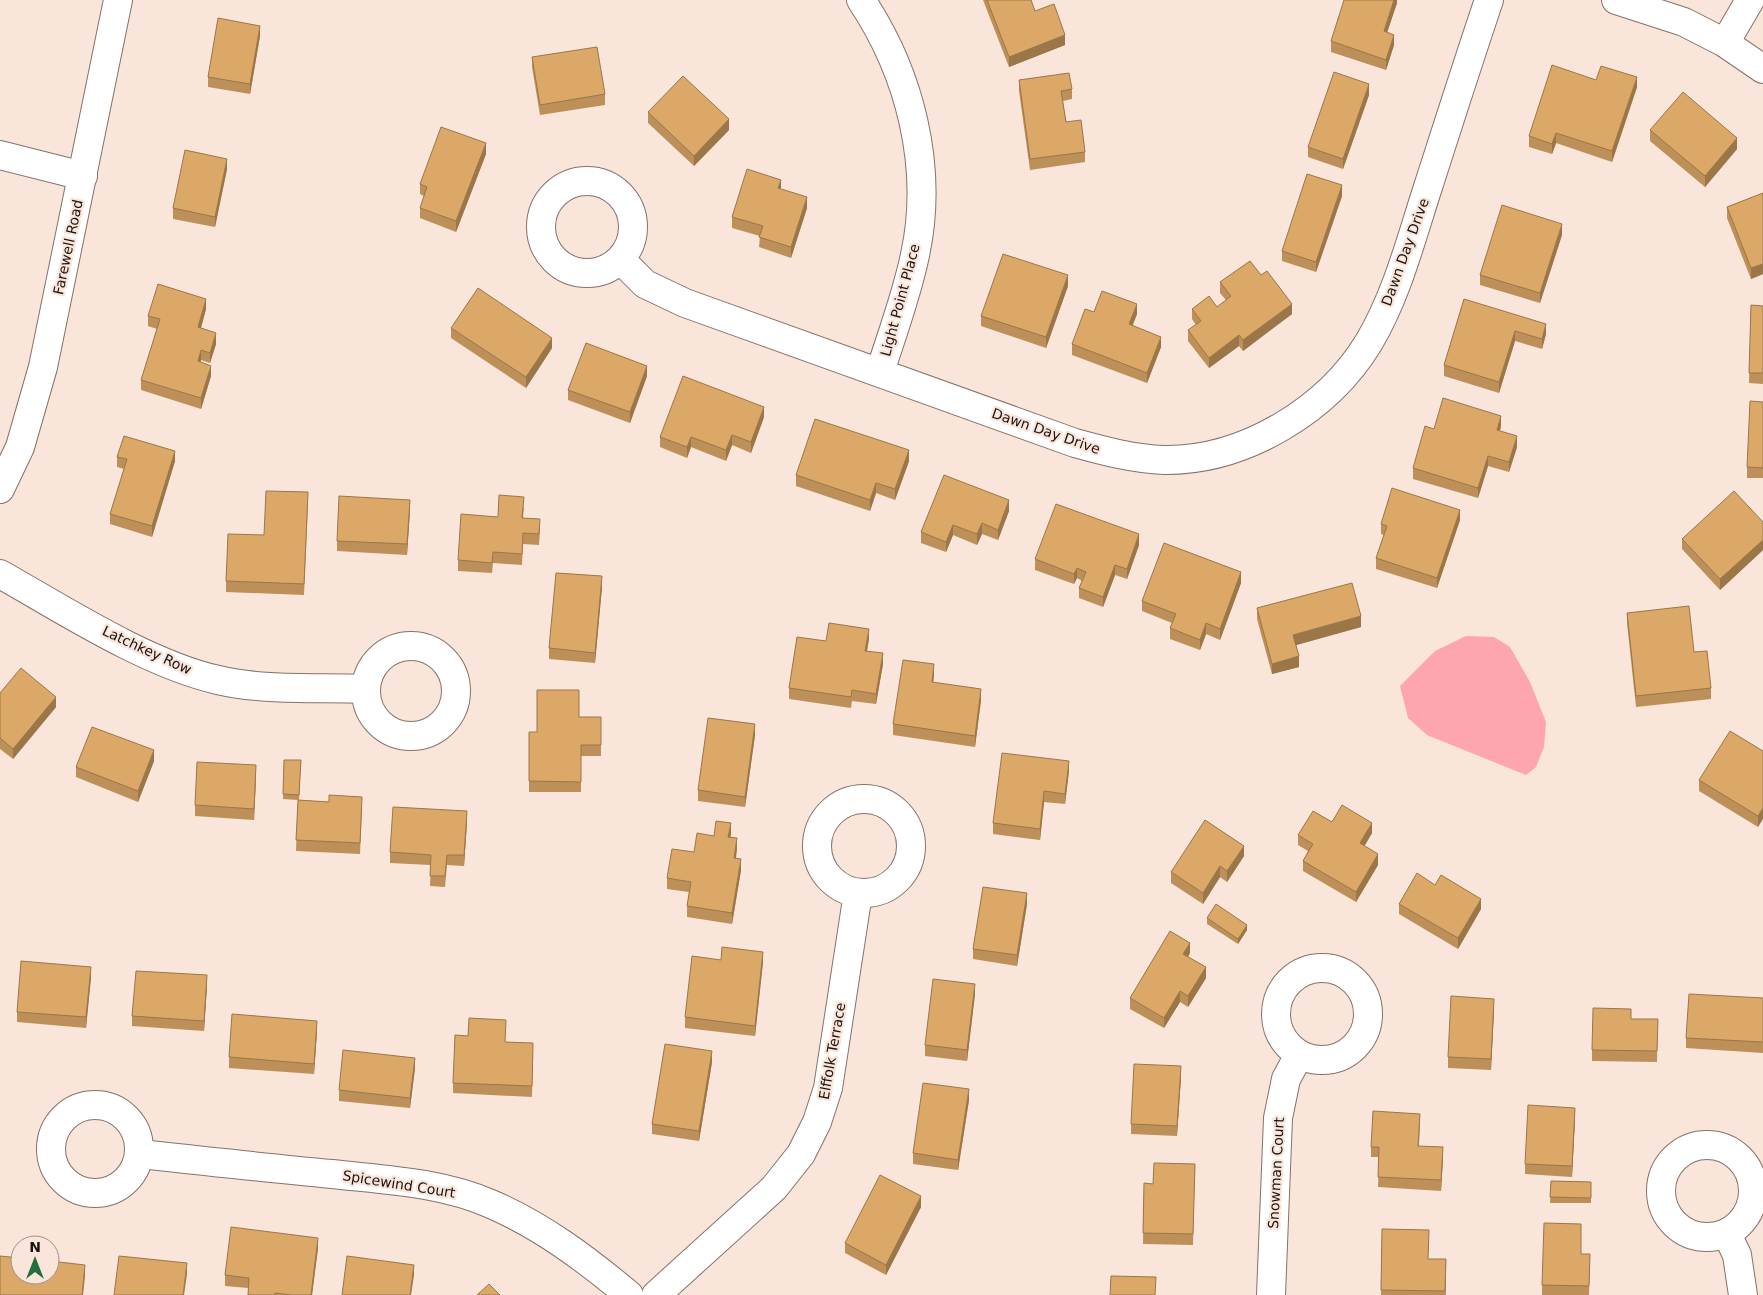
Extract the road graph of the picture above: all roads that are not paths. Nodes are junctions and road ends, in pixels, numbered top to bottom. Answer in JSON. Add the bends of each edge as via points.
{"nodes":[{"id":1,"x":118,"y":0,"type":"edge"},
{"id":2,"x":861,"y":0,"type":"edge"},
{"id":3,"x":1488,"y":0,"type":"edge"},
{"id":4,"x":1616,"y":0,"type":"edge"},
{"id":5,"x":1750,"y":0,"type":"edge"},
{"id":6,"x":1725,"y":43,"type":"junction"},
{"id":7,"x":1763,"y":69,"type":"edge"},
{"id":8,"x":0,"y":155,"type":"edge"},
{"id":9,"x":83,"y":176,"type":"junction"},
{"id":10,"x":621,"y":260,"type":"dead end"},
{"id":11,"x":880,"y":372,"type":"junction"},
{"id":12,"x":0,"y":489,"type":"edge"},
{"id":13,"x":0,"y":574,"type":"edge"},
{"id":14,"x":366,"y":689,"type":"dead end"},
{"id":15,"x":858,"y":893,"type":"dead end"},
{"id":16,"x":1299,"y":1055,"type":"dead end"},
{"id":17,"x":140,"y":1154,"type":"dead end"},
{"id":18,"x":1727,"y":1234,"type":"dead end"},
{"id":19,"x":629,"y":1295,"type":"edge"},
{"id":20,"x":656,"y":1295,"type":"edge"},
{"id":21,"x":1271,"y":1295,"type":"edge"},
{"id":22,"x":1743,"y":1295,"type":"edge"}],
"edges":[{"from":1,"to":9,"type":"street","name":"Farewell Road"},
{"from":2,"to":11,"type":"street","name":"Light Point Place","via":[[876,22],[901,75],[919,157],[920,206],[915,254]]},
{"from":3,"to":11,"type":"street","name":"Dawn Day Drive","via":[[1389,300],[1368,342],[1341,379],[1305,411],[1260,438],[1217,454],[1165,460],[1119,454],[1075,443]]},
{"from":4,"to":6,"type":"street","via":[[1684,22]]},
{"from":5,"to":6,"type":"street"},
{"from":6,"to":7,"type":"street"},
{"from":8,"to":9,"type":"street"},
{"from":9,"to":12,"type":"street","name":"Farewell Road","via":[[43,367],[20,447]]},
{"from":10,"to":11,"type":"street","name":"Dawn Day Drive","via":[[645,284],[685,303]]},
{"from":13,"to":14,"type":"street","name":"Latchkey Row","via":[[129,645],[175,666],[218,680]]},
{"from":15,"to":20,"type":"street","name":"Elffolk Terrace","via":[[828,1088],[817,1122],[801,1154],[774,1188]]},
{"from":16,"to":21,"type":"street","name":"Snowman Court","via":[[1286,1079],[1278,1118]]},
{"from":17,"to":19,"type":"street","name":"Spicewind Court","via":[[446,1188],[490,1203],[536,1226],[580,1255]]},
{"from":18,"to":22,"type":"street","via":[[1738,1255]]}]}
